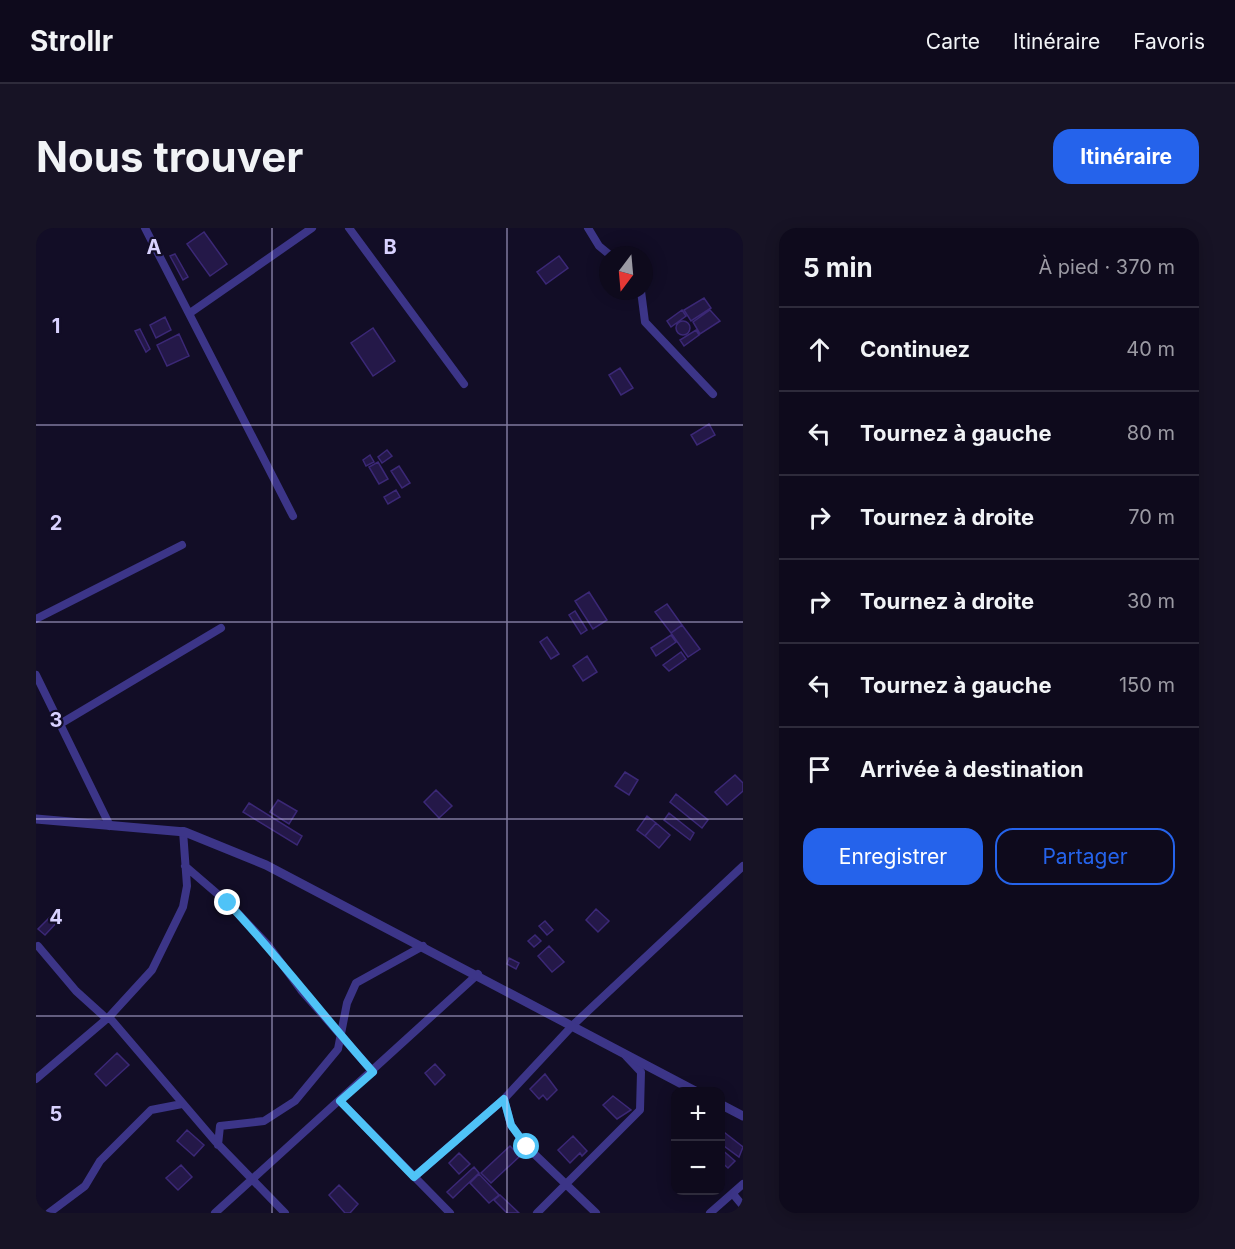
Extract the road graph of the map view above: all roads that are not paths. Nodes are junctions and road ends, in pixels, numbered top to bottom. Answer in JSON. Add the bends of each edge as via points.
{"nodes":[{"id":1,"x":145,"y":228,"type":"edge"},
{"id":2,"x":312,"y":228,"type":"edge"},
{"id":3,"x":349,"y":228,"type":"edge"},
{"id":4,"x":588,"y":228,"type":"edge"},
{"id":5,"x":599,"y":246,"type":"edge"},
{"id":6,"x":642,"y":300,"type":"edge"},
{"id":7,"x":190,"y":313,"type":"junction"},
{"id":8,"x":464,"y":384,"type":"dead end"},
{"id":9,"x":713,"y":394,"type":"dead end"},
{"id":10,"x":293,"y":516,"type":"dead end"},
{"id":11,"x":182,"y":545,"type":"dead end"},
{"id":12,"x":36,"y":619,"type":"edge"},
{"id":13,"x":221,"y":628,"type":"dead end"},
{"id":14,"x":36,"y":675,"type":"edge"},
{"id":15,"x":60,"y":724,"type":"junction"},
{"id":16,"x":36,"y":819,"type":"edge"},
{"id":17,"x":110,"y":825,"type":"junction"},
{"id":18,"x":183,"y":831,"type":"junction"},
{"id":19,"x":185,"y":866,"type":"junction"},
{"id":20,"x":743,"y":866,"type":"edge"},
{"id":21,"x":38,"y":946,"type":"dead end"},
{"id":22,"x":423,"y":946,"type":"junction"},
{"id":23,"x":478,"y":974,"type":"junction"},
{"id":24,"x":108,"y":1018,"type":"junction"},
{"id":25,"x":573,"y":1025,"type":"junction"},
{"id":26,"x":340,"y":1035,"type":"junction"},
{"id":27,"x":621,"y":1051,"type":"junction"},
{"id":28,"x":373,"y":1072,"type":"junction"},
{"id":29,"x":36,"y":1079,"type":"edge"},
{"id":30,"x":688,"y":1087,"type":"edge"},
{"id":31,"x":504,"y":1099,"type":"junction"},
{"id":32,"x":340,"y":1101,"type":"junction"},
{"id":33,"x":182,"y":1104,"type":"junction"},
{"id":34,"x":725,"y":1107,"type":"edge"},
{"id":35,"x":743,"y":1116,"type":"edge"},
{"id":36,"x":219,"y":1145,"type":"junction"},
{"id":37,"x":414,"y":1177,"type":"junction"},
{"id":38,"x":253,"y":1180,"type":"junction"},
{"id":39,"x":743,"y":1184,"type":"edge"},
{"id":40,"x":567,"y":1185,"type":"junction"},
{"id":41,"x":733,"y":1194,"type":"junction"},
{"id":42,"x":743,"y":1206,"type":"edge"},
{"id":43,"x":49,"y":1213,"type":"edge"},
{"id":44,"x":215,"y":1213,"type":"edge"},
{"id":45,"x":285,"y":1213,"type":"edge"},
{"id":46,"x":450,"y":1213,"type":"edge"},
{"id":47,"x":537,"y":1213,"type":"edge"},
{"id":48,"x":596,"y":1213,"type":"edge"},
{"id":49,"x":710,"y":1213,"type":"edge"}],
"edges":[{"from":1,"to":7,"type":"street"},
{"from":2,"to":7,"type":"street"},
{"from":3,"to":8,"type":"street"},
{"from":4,"to":5,"type":"street"},
{"from":6,"to":9,"type":"street","via":[[645,322]]},
{"from":7,"to":10,"type":"street"},
{"from":11,"to":12,"type":"street"},
{"from":13,"to":15,"type":"street"},
{"from":14,"to":15,"type":"street"},
{"from":15,"to":17,"type":"street"},
{"from":16,"to":17,"type":"street"},
{"from":17,"to":18,"type":"street"},
{"from":18,"to":19,"type":"street"},
{"from":18,"to":22,"type":"street","via":[[266,866]]},
{"from":19,"to":24,"type":"street","via":[[183,907],[152,970]]},
{"from":19,"to":26,"type":"street","via":[[268,945]]},
{"from":20,"to":25,"type":"street"},
{"from":21,"to":24,"type":"street","via":[[76,991]]},
{"from":22,"to":23,"type":"street"},
{"from":22,"to":26,"type":"street","via":[[356,983],[346,1003]]},
{"from":23,"to":25,"type":"street"},
{"from":23,"to":28,"type":"street"},
{"from":24,"to":29,"type":"street"},
{"from":24,"to":33,"type":"street"},
{"from":25,"to":27,"type":"street"},
{"from":25,"to":31,"type":"street"},
{"from":26,"to":28,"type":"street"},
{"from":26,"to":36,"type":"street","via":[[338,1050],[295,1101],[264,1121],[220,1125]]},
{"from":27,"to":30,"type":"street"},
{"from":27,"to":40,"type":"street","via":[[642,1072],[640,1110]]},
{"from":28,"to":32,"type":"street"},
{"from":31,"to":37,"type":"street"},
{"from":31,"to":40,"type":"street","via":[[511,1125],[527,1147]]},
{"from":32,"to":37,"type":"street"},
{"from":32,"to":38,"type":"street"},
{"from":33,"to":36,"type":"street"},
{"from":33,"to":43,"type":"street","via":[[151,1110],[100,1161],[84,1186]]},
{"from":34,"to":35,"type":"street"},
{"from":36,"to":38,"type":"street"},
{"from":37,"to":46,"type":"street"},
{"from":38,"to":44,"type":"street"},
{"from":38,"to":45,"type":"street"},
{"from":39,"to":41,"type":"street"},
{"from":40,"to":47,"type":"street"},
{"from":40,"to":48,"type":"street"},
{"from":41,"to":42,"type":"street"},
{"from":41,"to":49,"type":"street"}]}
